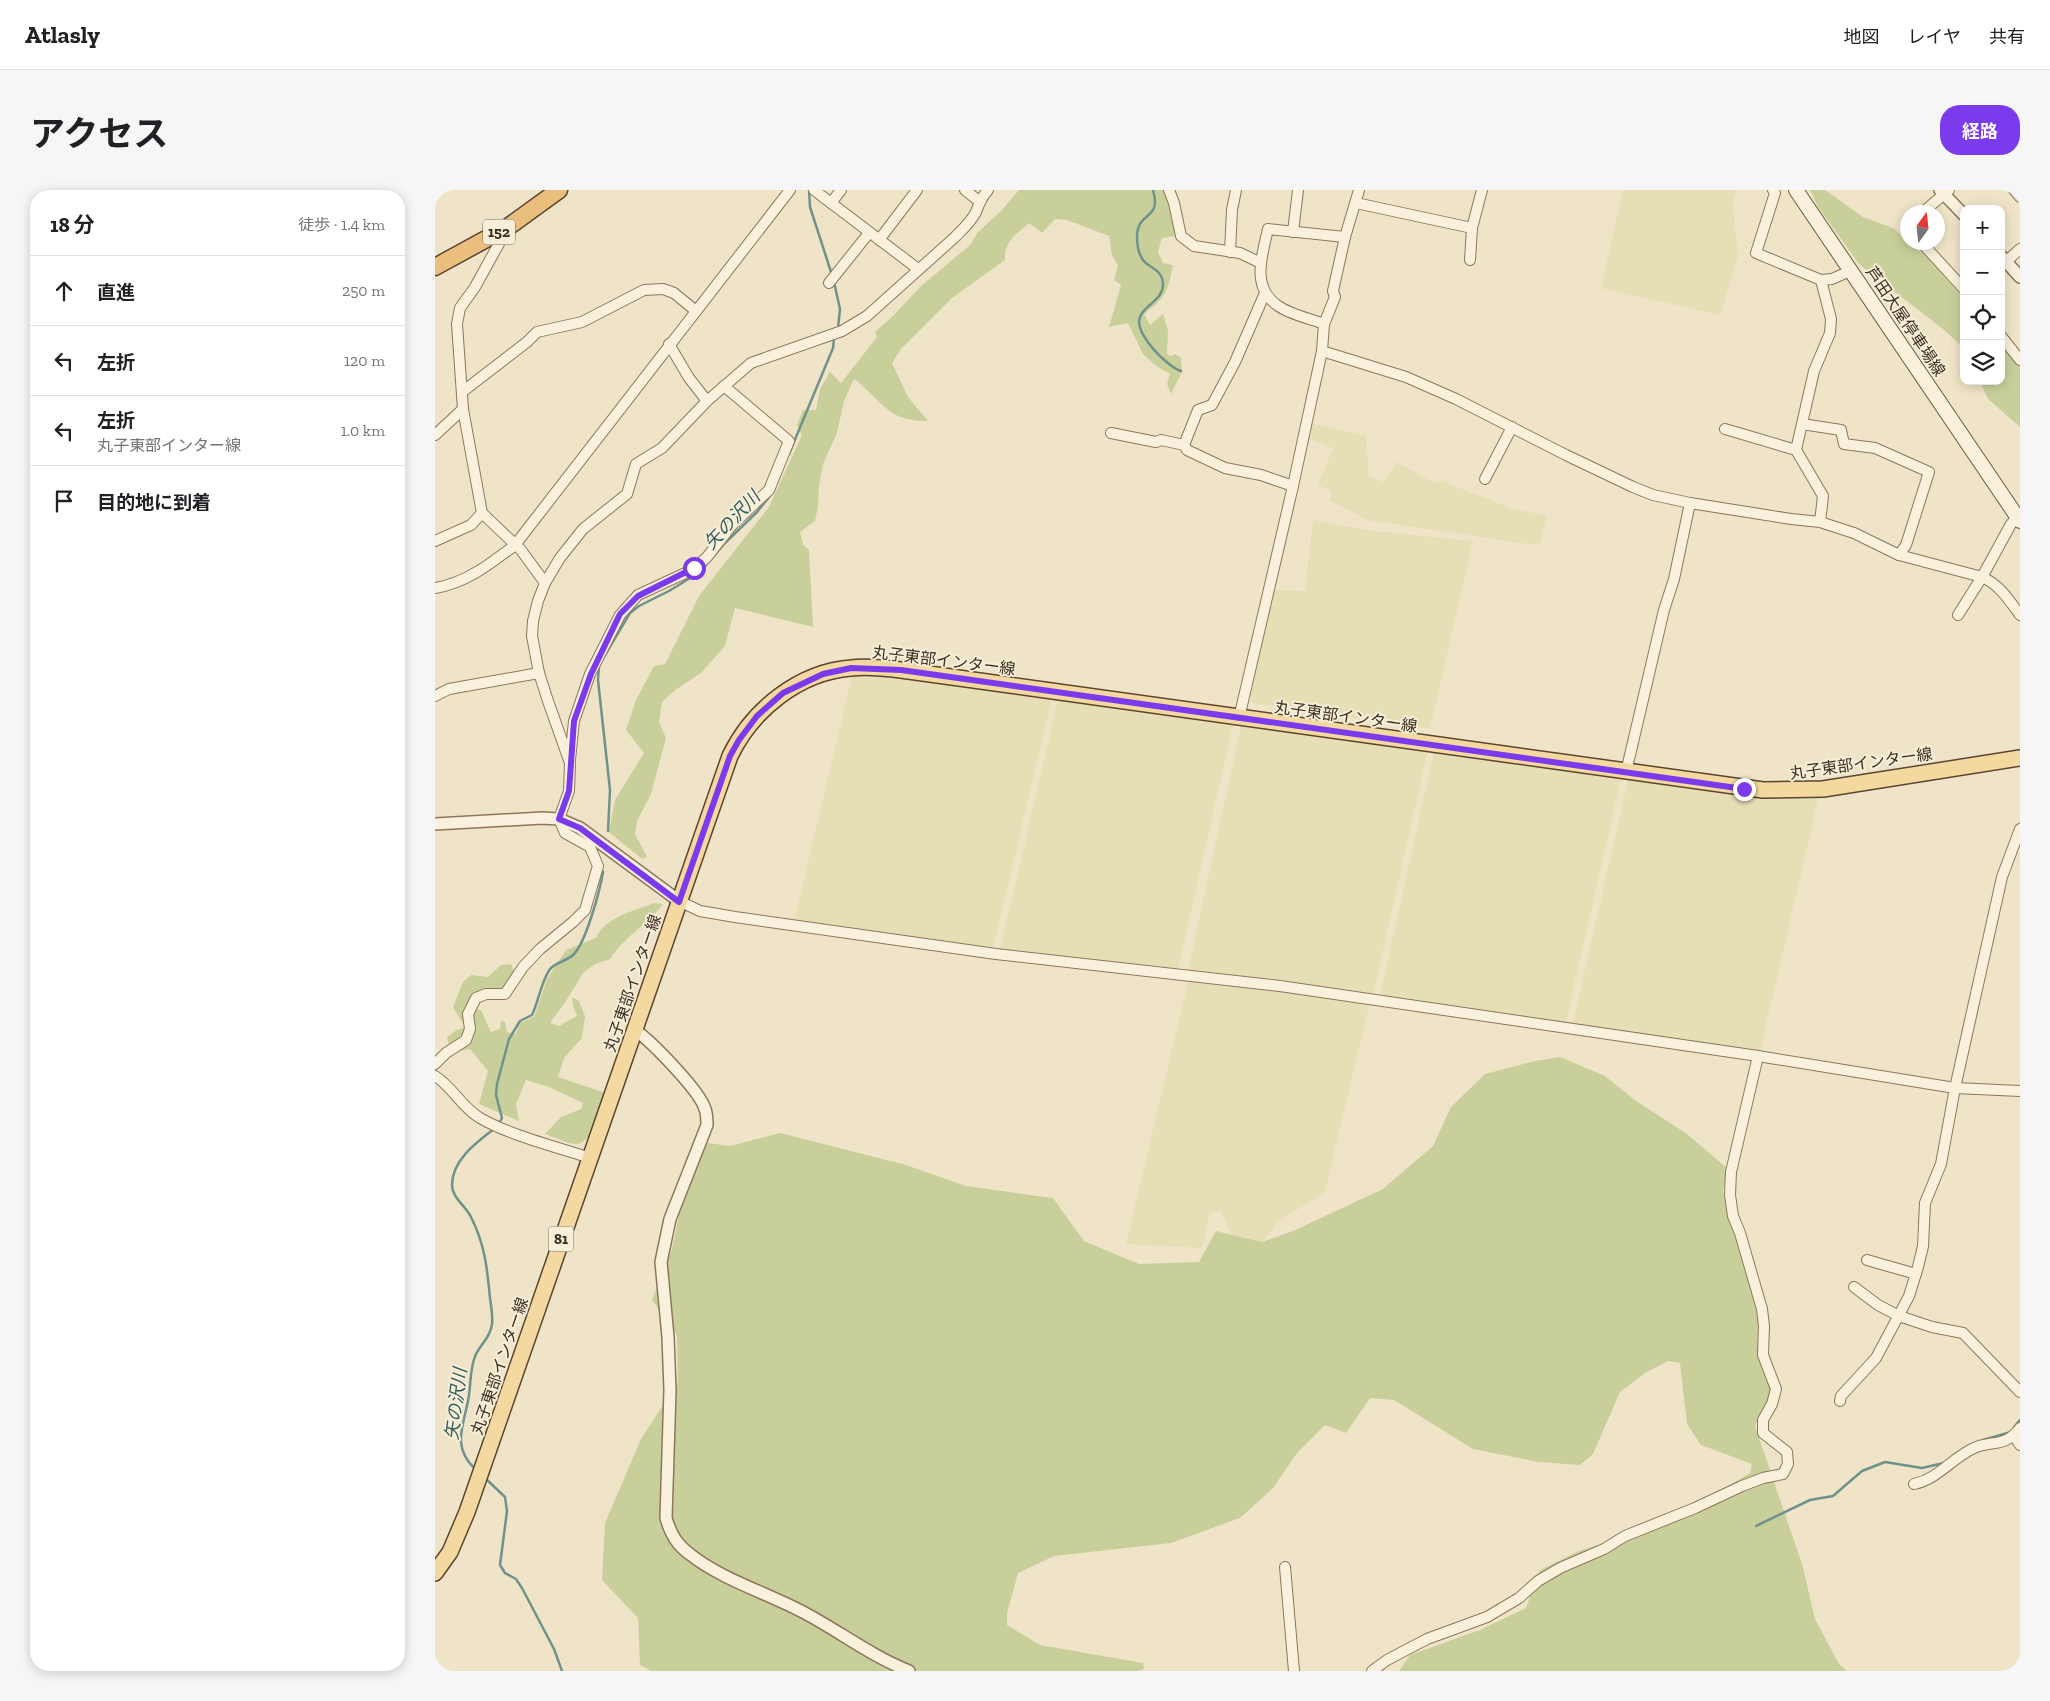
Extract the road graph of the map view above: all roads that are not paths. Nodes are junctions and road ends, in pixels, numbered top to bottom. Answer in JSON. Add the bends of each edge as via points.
{"nodes":[{"id":1,"x":559,"y":190,"type":"edge"},
{"id":2,"x":790,"y":190,"type":"edge"},
{"id":3,"x":814,"y":190,"type":"edge"},
{"id":4,"x":841,"y":190,"type":"edge"},
{"id":5,"x":917,"y":190,"type":"edge"},
{"id":6,"x":965,"y":190,"type":"edge"},
{"id":7,"x":987,"y":190,"type":"edge"},
{"id":8,"x":1169,"y":190,"type":"edge"},
{"id":9,"x":1236,"y":190,"type":"edge"},
{"id":10,"x":1299,"y":190,"type":"edge"},
{"id":11,"x":1359,"y":190,"type":"edge"},
{"id":12,"x":1482,"y":190,"type":"edge"},
{"id":13,"x":1773,"y":190,"type":"edge"},
{"id":14,"x":1796,"y":190,"type":"edge"},
{"id":15,"x":2014,"y":190,"type":"edge"},
{"id":16,"x":1944,"y":191,"type":"edge"},
{"id":17,"x":2020,"y":197,"type":"edge"},
{"id":18,"x":979,"y":201,"type":"junction"},
{"id":19,"x":831,"y":202,"type":"junction"},
{"id":20,"x":1356,"y":203,"type":"junction"},
{"id":21,"x":1930,"y":205,"type":"edge"},
{"id":22,"x":1960,"y":210,"type":"edge"},
{"id":23,"x":508,"y":227,"type":"junction"},
{"id":24,"x":1472,"y":228,"type":"junction"},
{"id":25,"x":1293,"y":232,"type":"junction"},
{"id":26,"x":869,"y":233,"type":"junction"},
{"id":27,"x":1345,"y":237,"type":"junction"},
{"id":28,"x":879,"y":240,"type":"junction"},
{"id":29,"x":1928,"y":250,"type":"edge"},
{"id":30,"x":2020,"y":250,"type":"edge"},
{"id":31,"x":1230,"y":252,"type":"junction"},
{"id":32,"x":1470,"y":260,"type":"dead end"},
{"id":33,"x":2005,"y":260,"type":"edge"},
{"id":34,"x":1261,"y":263,"type":"junction"},
{"id":35,"x":2005,"y":263,"type":"edge"},
{"id":36,"x":435,"y":267,"type":"edge"},
{"id":37,"x":918,"y":269,"type":"junction"},
{"id":38,"x":1850,"y":271,"type":"junction"},
{"id":39,"x":2020,"y":277,"type":"edge"},
{"id":40,"x":832,"y":280,"type":"dead end"},
{"id":41,"x":1821,"y":280,"type":"junction"},
{"id":42,"x":1960,"y":285,"type":"edge"},
{"id":43,"x":1265,"y":293,"type":"junction"},
{"id":44,"x":696,"y":311,"type":"junction"},
{"id":45,"x":1324,"y":324,"type":"junction"},
{"id":46,"x":2004,"y":340,"type":"edge"},
{"id":47,"x":669,"y":344,"type":"junction"},
{"id":48,"x":1322,"y":351,"type":"junction"},
{"id":49,"x":2020,"y":360,"type":"edge"},
{"id":50,"x":724,"y":386,"type":"junction"},
{"id":51,"x":462,"y":392,"type":"junction"},
{"id":52,"x":707,"y":401,"type":"junction"},
{"id":53,"x":463,"y":409,"type":"junction"},
{"id":54,"x":1802,"y":424,"type":"junction"},
{"id":55,"x":1513,"y":427,"type":"junction"},
{"id":56,"x":1725,"y":429,"type":"dead end"},
{"id":57,"x":1111,"y":433,"type":"dead end"},
{"id":58,"x":435,"y":435,"type":"edge"},
{"id":59,"x":1184,"y":445,"type":"junction"},
{"id":60,"x":1796,"y":450,"type":"junction"},
{"id":61,"x":1485,"y":479,"type":"dead end"},
{"id":62,"x":1293,"y":486,"type":"junction"},
{"id":63,"x":1690,"y":503,"type":"junction"},
{"id":64,"x":482,"y":514,"type":"junction"},
{"id":65,"x":2019,"y":519,"type":"edge"},
{"id":66,"x":1820,"y":522,"type":"junction"},
{"id":67,"x":435,"y":541,"type":"edge"},
{"id":68,"x":515,"y":545,"type":"junction"},
{"id":69,"x":1899,"y":555,"type":"junction"},
{"id":70,"x":1983,"y":577,"type":"junction"},
{"id":71,"x":545,"y":583,"type":"junction"},
{"id":72,"x":435,"y":588,"type":"edge"},
{"id":73,"x":2020,"y":615,"type":"edge"},
{"id":74,"x":1958,"y":616,"type":"dead end"},
{"id":75,"x":539,"y":672,"type":"junction"},
{"id":76,"x":435,"y":696,"type":"edge"},
{"id":77,"x":1239,"y":718,"type":"junction"},
{"id":78,"x":2020,"y":758,"type":"edge"},
{"id":79,"x":570,"y":763,"type":"junction"},
{"id":80,"x":1626,"y":772,"type":"junction"},
{"id":81,"x":559,"y":819,"type":"junction"},
{"id":82,"x":435,"y":824,"type":"edge"},
{"id":83,"x":2020,"y":829,"type":"edge"},
{"id":84,"x":679,"y":902,"type":"junction"},
{"id":85,"x":635,"y":1030,"type":"junction"},
{"id":86,"x":1758,"y":1056,"type":"junction"},
{"id":87,"x":435,"y":1064,"type":"edge"},
{"id":88,"x":435,"y":1076,"type":"edge"},
{"id":89,"x":1955,"y":1088,"type":"junction"},
{"id":90,"x":2020,"y":1091,"type":"edge"},
{"id":91,"x":590,"y":1158,"type":"junction"},
{"id":92,"x":1867,"y":1260,"type":"dead end"},
{"id":93,"x":1916,"y":1274,"type":"junction"},
{"id":94,"x":1854,"y":1287,"type":"dead end"},
{"id":95,"x":1899,"y":1316,"type":"junction"},
{"id":96,"x":2020,"y":1392,"type":"edge"},
{"id":97,"x":1840,"y":1401,"type":"dead end"},
{"id":98,"x":2018,"y":1436,"type":"edge"},
{"id":99,"x":1914,"y":1484,"type":"dead end"},
{"id":100,"x":1285,"y":1567,"type":"dead end"},
{"id":101,"x":435,"y":1573,"type":"edge"},
{"id":102,"x":909,"y":1671,"type":"edge"},
{"id":103,"x":1294,"y":1671,"type":"edge"},
{"id":104,"x":1372,"y":1671,"type":"edge"}],
"edges":[{"from":1,"to":23,"type":"highway","number":"152"},
{"from":2,"to":44,"type":"street"},
{"from":3,"to":19,"type":"street"},
{"from":4,"to":19,"type":"street"},
{"from":5,"to":28,"type":"street"},
{"from":6,"to":18,"type":"street"},
{"from":7,"to":18,"type":"street"},
{"from":8,"to":31,"type":"street","via":[[1181,236],[1194,246]]},
{"from":9,"to":31,"type":"street"},
{"from":10,"to":25,"type":"street"},
{"from":11,"to":20,"type":"street"},
{"from":12,"to":24,"type":"street"},
{"from":13,"to":41,"type":"street","via":[[1775,193],[1756,253]]},
{"from":14,"to":38,"type":"main road","name":"芦田大屋停車場線"},
{"from":15,"to":17,"type":"street"},
{"from":16,"to":21,"type":"street"},
{"from":16,"to":22,"type":"street"},
{"from":18,"to":37,"type":"street","via":[[975,212],[955,238]]},
{"from":19,"to":26,"type":"street"},
{"from":20,"to":24,"type":"street"},
{"from":20,"to":27,"type":"street"},
{"from":23,"to":36,"type":"highway","number":"152"},
{"from":23,"to":51,"type":"street","via":[[461,308],[457,324]]},
{"from":24,"to":32,"type":"street"},
{"from":25,"to":27,"type":"street"},
{"from":25,"to":34,"type":"street","via":[[1268,229]]},
{"from":26,"to":28,"type":"street"},
{"from":26,"to":40,"type":"street"},
{"from":27,"to":45,"type":"street","via":[[1333,291],[1335,297]]},
{"from":28,"to":37,"type":"street"},
{"from":29,"to":42,"type":"street"},
{"from":30,"to":33,"type":"street"},
{"from":31,"to":34,"type":"street"},
{"from":34,"to":43,"type":"street","via":[[1260,276]]},
{"from":35,"to":39,"type":"street"},
{"from":37,"to":50,"type":"street","via":[[867,316],[842,331],[751,363]]},
{"from":38,"to":41,"type":"street"},
{"from":38,"to":65,"type":"main road","name":"芦田大屋停車場線"},
{"from":41,"to":54,"type":"street","via":[[1831,319],[1830,333],[1814,371]]},
{"from":43,"to":45,"type":"street","via":[[1277,306]]},
{"from":43,"to":59,"type":"street","via":[[1235,362],[1212,405],[1198,410]]},
{"from":44,"to":47,"type":"street"},
{"from":44,"to":51,"type":"street","via":[[674,293],[663,289],[644,290],[582,322],[537,332]]},
{"from":45,"to":48,"type":"street"},
{"from":46,"to":49,"type":"street"},
{"from":47,"to":52,"type":"street"},
{"from":47,"to":68,"type":"street"},
{"from":48,"to":55,"type":"street","via":[[1406,377]]},
{"from":48,"to":62,"type":"street"},
{"from":50,"to":52,"type":"street"},
{"from":50,"to":79,"type":"street","via":[[789,441],[769,490],[694,568],[638,596],[620,614],[591,674],[574,721]]},
{"from":51,"to":53,"type":"street"},
{"from":52,"to":71,"type":"street","via":[[662,448],[637,464],[627,494],[583,529]]},
{"from":53,"to":58,"type":"street"},
{"from":53,"to":64,"type":"street"},
{"from":54,"to":60,"type":"street"},
{"from":54,"to":69,"type":"street","via":[[1841,430],[1844,444],[1875,448],[1929,472],[1906,545]]},
{"from":55,"to":61,"type":"street"},
{"from":55,"to":63,"type":"street","via":[[1633,487]]},
{"from":56,"to":60,"type":"street"},
{"from":57,"to":59,"type":"street"},
{"from":59,"to":62,"type":"street","via":[[1187,450],[1225,468]]},
{"from":60,"to":66,"type":"street","via":[[1823,496]]},
{"from":62,"to":77,"type":"street"},
{"from":63,"to":66,"type":"street"},
{"from":63,"to":80,"type":"street","via":[[1675,579],[1663,610]]},
{"from":64,"to":67,"type":"street","via":[[471,525]]},
{"from":64,"to":68,"type":"street"},
{"from":65,"to":70,"type":"street","via":[[2011,524]]},
{"from":66,"to":69,"type":"street","via":[[1854,533]]},
{"from":68,"to":71,"type":"street"},
{"from":68,"to":72,"type":"street","via":[[471,576]]},
{"from":69,"to":70,"type":"street"},
{"from":70,"to":73,"type":"street","via":[[1993,582]]},
{"from":70,"to":74,"type":"street"},
{"from":71,"to":75,"type":"street","via":[[533,621],[532,636]]},
{"from":75,"to":76,"type":"street","via":[[449,689]]},
{"from":75,"to":79,"type":"street"},
{"from":77,"to":80,"type":"main road","name":"丸子東部インター線","number":"81"},
{"from":77,"to":84,"type":"main road","name":"丸子東部インター線","number":"81","via":[[880,668],[851,668],[823,674],[775,699],[739,740],[728,762]]},
{"from":78,"to":80,"type":"main road","name":"丸子東部インター線","number":"81","via":[[1801,791],[1737,788]]},
{"from":79,"to":81,"type":"street","via":[[569,791]]},
{"from":81,"to":82,"type":"street"},
{"from":81,"to":84,"type":"street","via":[[580,828]]},
{"from":81,"to":87,"type":"street","via":[[565,833],[590,847],[598,866],[585,910],[540,949],[505,994],[486,994],[476,998],[469,1014],[470,1029],[466,1040]]},
{"from":83,"to":89,"type":"street","via":[[2002,877]]},
{"from":84,"to":85,"type":"main road","name":"丸子東部インター線","number":"81"},
{"from":84,"to":86,"type":"street","via":[[700,912],[735,917],[996,954],[1280,986]]},
{"from":85,"to":91,"type":"main road","name":"丸子東部インター線","number":"81"},
{"from":85,"to":102,"type":"street","via":[[652,1043],[699,1096],[707,1125],[670,1219],[661,1262],[670,1390],[666,1518],[671,1534],[692,1556],[710,1567],[803,1612],[866,1650]]},
{"from":86,"to":89,"type":"street"},
{"from":86,"to":104,"type":"street","via":[[1731,1172],[1729,1194],[1762,1309],[1763,1355],[1776,1389],[1763,1420],[1763,1432],[1787,1452],[1788,1464],[1783,1474],[1742,1486],[1625,1536],[1560,1568],[1487,1617],[1421,1642]]},
{"from":88,"to":91,"type":"street","via":[[445,1082],[465,1108],[481,1119]]},
{"from":89,"to":90,"type":"street"},
{"from":89,"to":93,"type":"street","via":[[1941,1164],[1925,1203],[1923,1246]]},
{"from":91,"to":101,"type":"main road","name":"丸子東部インター線","number":"81","via":[[462,1525],[450,1552]]},
{"from":92,"to":93,"type":"street"},
{"from":93,"to":95,"type":"street"},
{"from":94,"to":95,"type":"street"},
{"from":95,"to":96,"type":"street","via":[[1963,1333]]},
{"from":95,"to":97,"type":"street","via":[[1876,1358]]},
{"from":98,"to":99,"type":"street","via":[[1975,1447],[1926,1482]]},
{"from":100,"to":103,"type":"street"}]}
